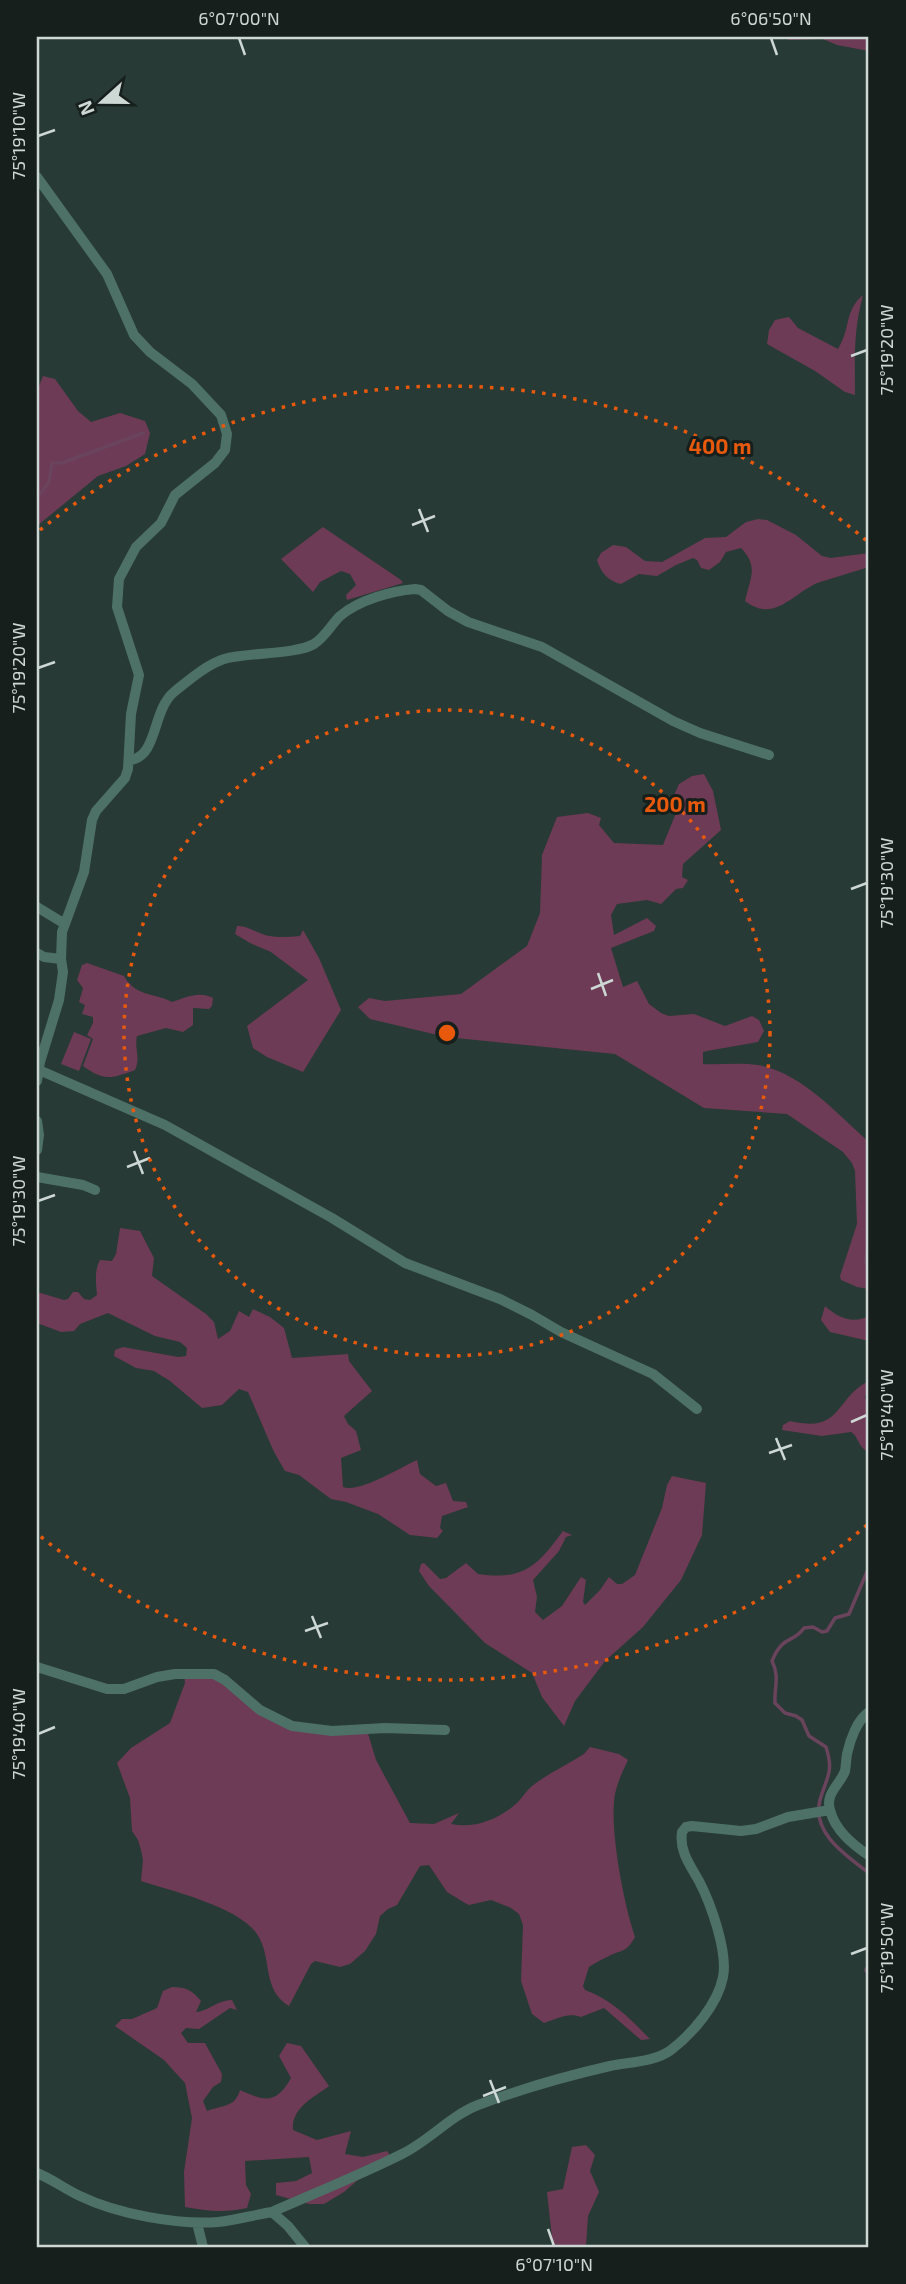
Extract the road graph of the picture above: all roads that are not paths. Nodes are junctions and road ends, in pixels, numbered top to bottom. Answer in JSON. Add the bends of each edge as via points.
{"nodes":[{"id":1,"x":37,"y":177,"type":"edge"},
{"id":2,"x":769,"y":755,"type":"dead end"},
{"id":3,"x":130,"y":760,"type":"junction"},
{"id":4,"x":37,"y":907,"type":"edge"},
{"id":5,"x":65,"y":924,"type":"junction"},
{"id":6,"x":37,"y":953,"type":"edge"},
{"id":7,"x":61,"y":959,"type":"junction"},
{"id":8,"x":38,"y":1075,"type":"edge"},
{"id":9,"x":37,"y":1121,"type":"edge"},
{"id":10,"x":37,"y":1150,"type":"edge"},
{"id":11,"x":37,"y":1177,"type":"edge"},
{"id":12,"x":95,"y":1191,"type":"dead end"},
{"id":13,"x":697,"y":1409,"type":"dead end"},
{"id":14,"x":37,"y":1667,"type":"edge"},
{"id":15,"x":869,"y":1712,"type":"edge"},
{"id":16,"x":445,"y":1730,"type":"dead end"},
{"id":17,"x":821,"y":1811,"type":"junction"},
{"id":18,"x":868,"y":1855,"type":"edge"},
{"id":19,"x":37,"y":2173,"type":"edge"},
{"id":20,"x":272,"y":2212,"type":"junction"},
{"id":21,"x":197,"y":2223,"type":"junction"},
{"id":22,"x":203,"y":2247,"type":"edge"},
{"id":23,"x":305,"y":2247,"type":"edge"}],
"edges":[{"from":1,"to":3,"type":"street","via":[[107,274],[134,335],[192,384],[221,415],[227,434],[225,450],[175,495],[160,523],[136,547],[119,579],[117,607],[139,676],[131,714]]},
{"from":2,"to":3,"type":"street","via":[[673,721],[562,657],[468,622],[421,590],[411,589],[349,610],[315,643],[223,660],[205,669],[167,699],[151,743],[140,757]]},
{"from":3,"to":5,"type":"street","via":[[125,778],[92,820],[84,872]]},
{"from":4,"to":5,"type":"street"},
{"from":5,"to":7,"type":"street"},
{"from":6,"to":7,"type":"street"},
{"from":7,"to":8,"type":"street","via":[[60,1000]]},
{"from":8,"to":13,"type":"street","via":[[165,1125],[405,1263],[500,1299],[653,1374]]},
{"from":9,"to":10,"type":"street"},
{"from":11,"to":12,"type":"street"},
{"from":14,"to":16,"type":"street","via":[[107,1689],[124,1689],[166,1676],[214,1674],[260,1710],[292,1726],[332,1731]]},
{"from":15,"to":17,"type":"street","via":[[856,1730],[844,1772]]},
{"from":17,"to":18,"type":"street"},
{"from":17,"to":20,"type":"street","via":[[748,1830],[692,1826],[682,1832],[683,1852],[704,1893],[724,1962],[718,1992],[692,2030],[670,2051],[562,2078],[474,2107],[404,2153]]},
{"from":19,"to":21,"type":"street","via":[[113,2209]]},
{"from":20,"to":21,"type":"street"},
{"from":20,"to":23,"type":"street"},
{"from":21,"to":22,"type":"street"}]}
